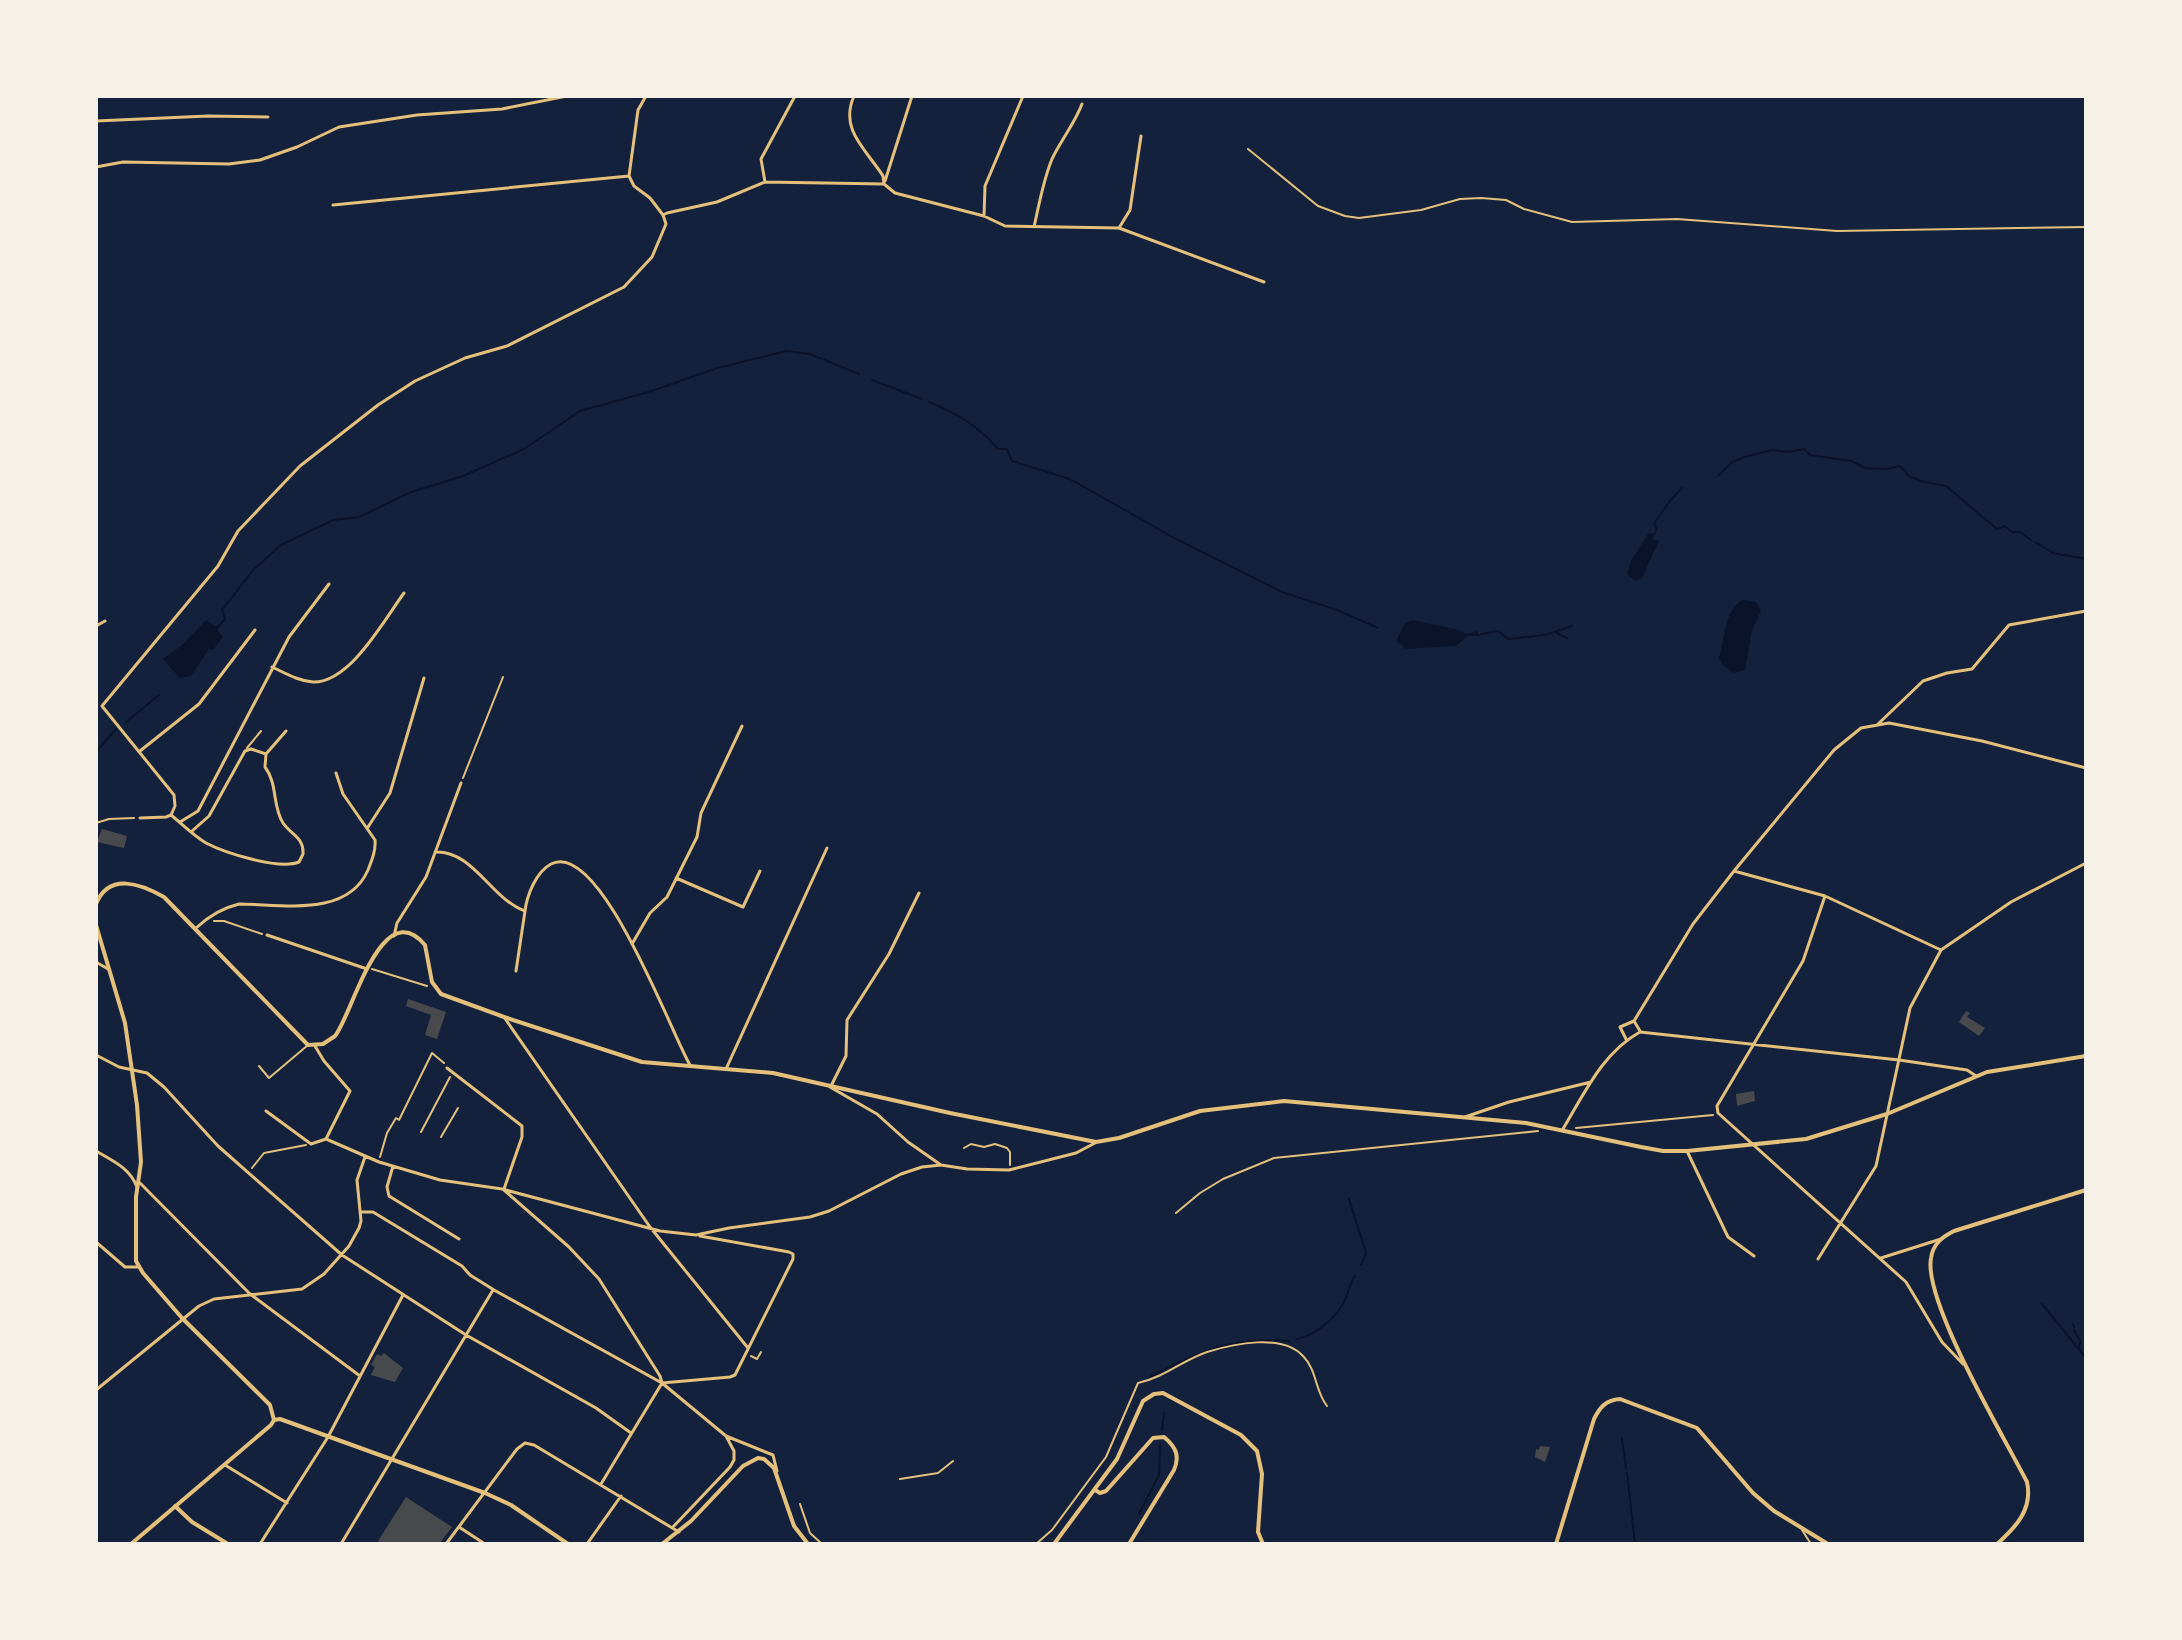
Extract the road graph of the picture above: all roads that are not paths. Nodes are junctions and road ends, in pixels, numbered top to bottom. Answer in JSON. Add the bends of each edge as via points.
{"nodes":[{"id":1,"x":567,"y":96,"type":"edge"},
{"id":2,"x":646,"y":96,"type":"edge"},
{"id":3,"x":795,"y":96,"type":"edge"},
{"id":4,"x":854,"y":96,"type":"edge"},
{"id":5,"x":912,"y":96,"type":"edge"},
{"id":6,"x":1023,"y":96,"type":"edge"},
{"id":7,"x":1082,"y":104,"type":"dead end"},
{"id":8,"x":268,"y":117,"type":"dead end"},
{"id":9,"x":96,"y":121,"type":"edge"},
{"id":10,"x":1141,"y":136,"type":"dead end"},
{"id":11,"x":96,"y":167,"type":"edge"},
{"id":12,"x":629,"y":176,"type":"junction"},
{"id":13,"x":765,"y":182,"type":"junction"},
{"id":14,"x":884,"y":184,"type":"junction"},
{"id":15,"x":333,"y":205,"type":"dead end"},
{"id":16,"x":665,"y":214,"type":"junction"},
{"id":17,"x":984,"y":216,"type":"junction"},
{"id":18,"x":1034,"y":227,"type":"junction"},
{"id":19,"x":1119,"y":228,"type":"junction"},
{"id":20,"x":1264,"y":282,"type":"dead end"},
{"id":21,"x":329,"y":584,"type":"dead end"},
{"id":22,"x":404,"y":593,"type":"dead end"},
{"id":23,"x":2086,"y":611,"type":"edge"},
{"id":24,"x":105,"y":621,"type":"dead end"},
{"id":25,"x":96,"y":626,"type":"edge"},
{"id":26,"x":255,"y":630,"type":"dead end"},
{"id":27,"x":272,"y":667,"type":"junction"},
{"id":28,"x":424,"y":678,"type":"dead end"},
{"id":29,"x":102,"y":706,"type":"junction"},
{"id":30,"x":96,"y":708,"type":"edge"},
{"id":31,"x":1877,"y":725,"type":"junction"},
{"id":32,"x":742,"y":726,"type":"dead end"},
{"id":33,"x":261,"y":731,"type":"dead end"},
{"id":34,"x":286,"y":731,"type":"dead end"},
{"id":35,"x":140,"y":751,"type":"junction"},
{"id":36,"x":245,"y":751,"type":"junction"},
{"id":37,"x":266,"y":754,"type":"junction"},
{"id":38,"x":2086,"y":768,"type":"edge"},
{"id":39,"x":336,"y":773,"type":"dead end"},
{"id":40,"x":461,"y":783,"type":"road end"},
{"id":41,"x":171,"y":815,"type":"junction"},
{"id":42,"x":140,"y":818,"type":"road end"},
{"id":43,"x":179,"y":822,"type":"junction"},
{"id":44,"x":368,"y":827,"type":"junction"},
{"id":45,"x":191,"y":832,"type":"junction"},
{"id":46,"x":827,"y":848,"type":"dead end"},
{"id":47,"x":435,"y":852,"type":"junction"},
{"id":48,"x":2086,"y":863,"type":"edge"},
{"id":49,"x":760,"y":871,"type":"dead end"},
{"id":50,"x":1734,"y":871,"type":"junction"},
{"id":51,"x":676,"y":878,"type":"junction"},
{"id":52,"x":919,"y":893,"type":"dead end"},
{"id":53,"x":1825,"y":896,"type":"junction"},
{"id":54,"x":96,"y":904,"type":"edge"},
{"id":55,"x":525,"y":911,"type":"junction"},
{"id":56,"x":96,"y":925,"type":"edge"},
{"id":57,"x":196,"y":928,"type":"junction"},
{"id":58,"x":267,"y":935,"type":"road end"},
{"id":59,"x":394,"y":936,"type":"junction"},
{"id":60,"x":632,"y":944,"type":"junction"},
{"id":61,"x":1941,"y":950,"type":"junction"},
{"id":62,"x":96,"y":962,"type":"edge"},
{"id":63,"x":367,"y":969,"type":"junction"},
{"id":64,"x":111,"y":971,"type":"junction"},
{"id":65,"x":516,"y":971,"type":"dead end"},
{"id":66,"x":504,"y":1017,"type":"junction"},
{"id":67,"x":1634,"y":1021,"type":"junction"},
{"id":68,"x":1640,"y":1032,"type":"junction"},
{"id":69,"x":1626,"y":1039,"type":"junction"},
{"id":70,"x":308,"y":1045,"type":"junction"},
{"id":71,"x":1754,"y":1045,"type":"junction"},
{"id":72,"x":315,"y":1046,"type":"junction"},
{"id":73,"x":96,"y":1055,"type":"edge"},
{"id":74,"x":2086,"y":1056,"type":"edge"},
{"id":75,"x":1899,"y":1060,"type":"junction"},
{"id":76,"x":259,"y":1066,"type":"dead end"},
{"id":77,"x":691,"y":1067,"type":"junction"},
{"id":78,"x":447,"y":1068,"type":"road end"},
{"id":79,"x":133,"y":1069,"type":"junction"},
{"id":80,"x":726,"y":1069,"type":"junction"},
{"id":81,"x":1976,"y":1076,"type":"junction"},
{"id":82,"x":1591,"y":1082,"type":"junction"},
{"id":83,"x":828,"y":1085,"type":"junction"},
{"id":84,"x":266,"y":1111,"type":"dead end"},
{"id":85,"x":1887,"y":1114,"type":"junction"},
{"id":86,"x":1465,"y":1117,"type":"junction"},
{"id":87,"x":1563,"y":1129,"type":"junction"},
{"id":88,"x":326,"y":1139,"type":"junction"},
{"id":89,"x":1096,"y":1142,"type":"junction"},
{"id":90,"x":1754,"y":1145,"type":"junction"},
{"id":91,"x":96,"y":1151,"type":"edge"},
{"id":92,"x":1687,"y":1151,"type":"junction"},
{"id":93,"x":365,"y":1157,"type":"junction"},
{"id":94,"x":941,"y":1165,"type":"junction"},
{"id":95,"x":393,"y":1166,"type":"junction"},
{"id":96,"x":140,"y":1183,"type":"junction"},
{"id":97,"x":503,"y":1189,"type":"junction"},
{"id":98,"x":137,"y":1190,"type":"junction"},
{"id":99,"x":2086,"y":1190,"type":"edge"},
{"id":100,"x":360,"y":1212,"type":"junction"},
{"id":101,"x":1841,"y":1221,"type":"junction"},
{"id":102,"x":650,"y":1227,"type":"junction"},
{"id":103,"x":696,"y":1235,"type":"junction"},
{"id":104,"x":459,"y":1239,"type":"dead end"},
{"id":105,"x":1941,"y":1239,"type":"junction"},
{"id":106,"x":96,"y":1242,"type":"edge"},
{"id":107,"x":342,"y":1255,"type":"junction"},
{"id":108,"x":1754,"y":1256,"type":"dead end"},
{"id":109,"x":1881,"y":1258,"type":"junction"},
{"id":110,"x":1818,"y":1259,"type":"dead end"},
{"id":111,"x":139,"y":1267,"type":"junction"},
{"id":112,"x":494,"y":1290,"type":"junction"},
{"id":113,"x":250,"y":1294,"type":"junction"},
{"id":114,"x":403,"y":1295,"type":"junction"},
{"id":115,"x":182,"y":1318,"type":"junction"},
{"id":116,"x":466,"y":1335,"type":"junction"},
{"id":117,"x":748,"y":1348,"type":"junction"},
{"id":118,"x":1971,"y":1373,"type":"junction"},
{"id":119,"x":360,"y":1376,"type":"junction"},
{"id":120,"x":662,"y":1383,"type":"junction"},
{"id":121,"x":96,"y":1390,"type":"edge"},
{"id":122,"x":274,"y":1420,"type":"junction"},
{"id":123,"x":631,"y":1433,"type":"junction"},
{"id":124,"x":726,"y":1436,"type":"junction"},
{"id":125,"x":328,"y":1437,"type":"junction"},
{"id":126,"x":391,"y":1459,"type":"junction"},
{"id":127,"x":224,"y":1464,"type":"junction"},
{"id":128,"x":777,"y":1474,"type":"junction"},
{"id":129,"x":601,"y":1484,"type":"junction"},
{"id":130,"x":1095,"y":1490,"type":"junction"},
{"id":131,"x":485,"y":1493,"type":"junction"},
{"id":132,"x":621,"y":1496,"type":"junction"},
{"id":133,"x":287,"y":1503,"type":"junction"},
{"id":134,"x":175,"y":1506,"type":"junction"},
{"id":135,"x":459,"y":1527,"type":"junction"},
{"id":136,"x":673,"y":1527,"type":"junction"},
{"id":137,"x":1801,"y":1529,"type":"junction"},
{"id":138,"x":679,"y":1532,"type":"junction"},
{"id":139,"x":131,"y":1544,"type":"edge"},
{"id":140,"x":228,"y":1544,"type":"edge"},
{"id":141,"x":260,"y":1544,"type":"edge"},
{"id":142,"x":341,"y":1544,"type":"edge"},
{"id":143,"x":446,"y":1544,"type":"edge"},
{"id":144,"x":485,"y":1544,"type":"edge"},
{"id":145,"x":568,"y":1544,"type":"edge"},
{"id":146,"x":587,"y":1544,"type":"edge"},
{"id":147,"x":662,"y":1544,"type":"edge"},
{"id":148,"x":808,"y":1544,"type":"edge"},
{"id":149,"x":1054,"y":1544,"type":"edge"},
{"id":150,"x":1129,"y":1544,"type":"edge"},
{"id":151,"x":1263,"y":1544,"type":"edge"},
{"id":152,"x":1556,"y":1544,"type":"edge"},
{"id":153,"x":1811,"y":1544,"type":"edge"},
{"id":154,"x":1828,"y":1544,"type":"edge"},
{"id":155,"x":1997,"y":1544,"type":"edge"}],
"edges":[{"from":1,"to":11,"type":"street","via":[[502,109],[339,127],[260,160]]},
{"from":2,"to":12,"type":"street","via":[[638,110]]},
{"from":3,"to":13,"type":"street","via":[[761,159]]},
{"from":4,"to":14,"type":"street","via":[[849,128]]},
{"from":5,"to":14,"type":"street"},
{"from":6,"to":17,"type":"street","via":[[985,186]]},
{"from":7,"to":18,"type":"street","via":[[1052,161]]},
{"from":8,"to":9,"type":"street"},
{"from":10,"to":19,"type":"street","via":[[1130,210]]},
{"from":12,"to":15,"type":"street"},
{"from":12,"to":16,"type":"street"},
{"from":13,"to":14,"type":"street"},
{"from":13,"to":16,"type":"street","via":[[717,202]]},
{"from":14,"to":17,"type":"street","via":[[895,193]]},
{"from":16,"to":29,"type":"street","via":[[652,257],[624,287],[507,346],[415,381],[300,466],[238,531],[212,572]]},
{"from":17,"to":18,"type":"street","via":[[1005,226]]},
{"from":18,"to":19,"type":"street"},
{"from":19,"to":20,"type":"street"},
{"from":21,"to":27,"type":"street"},
{"from":22,"to":27,"type":"street","via":[[335,677],[303,681]]},
{"from":23,"to":31,"type":"street","via":[[2009,625],[1972,669],[1923,681]]},
{"from":24,"to":25,"type":"street"},
{"from":26,"to":35,"type":"street","via":[[199,704]]},
{"from":27,"to":43,"type":"street","via":[[198,811]]},
{"from":28,"to":44,"type":"street","via":[[390,793]]},
{"from":29,"to":30,"type":"street"},
{"from":29,"to":35,"type":"street"},
{"from":31,"to":38,"type":"street","via":[[1982,741]]},
{"from":31,"to":50,"type":"street","via":[[1843,740]]},
{"from":32,"to":51,"type":"street"},
{"from":33,"to":36,"type":"lane"},
{"from":34,"to":37,"type":"street"},
{"from":35,"to":41,"type":"street","via":[[174,795]]},
{"from":36,"to":37,"type":"street"},
{"from":36,"to":45,"type":"street","via":[[209,816]]},
{"from":37,"to":45,"type":"street","via":[[280,817],[302,843],[299,862],[261,861]]},
{"from":39,"to":44,"type":"street","via":[[343,794]]},
{"from":40,"to":47,"type":"street"},
{"from":41,"to":42,"type":"street"},
{"from":41,"to":43,"type":"street"},
{"from":43,"to":45,"type":"street"},
{"from":44,"to":57,"type":"street","via":[[374,853],[363,881],[345,897],[320,904],[239,904]]},
{"from":46,"to":80,"type":"street"},
{"from":47,"to":55,"type":"street","via":[[455,855],[507,903]]},
{"from":47,"to":59,"type":"street"},
{"from":48,"to":61,"type":"street","via":[[2011,902]]},
{"from":49,"to":51,"type":"street","via":[[743,907]]},
{"from":50,"to":53,"type":"street"},
{"from":50,"to":67,"type":"street","via":[[1680,944]]},
{"from":51,"to":60,"type":"street"},
{"from":52,"to":83,"type":"street","via":[[847,1020],[846,1056]]},
{"from":53,"to":61,"type":"street"},
{"from":53,"to":71,"type":"street","via":[[1803,961]]},
{"from":54,"to":57,"type":"street","via":[[109,887],[133,884],[164,897]]},
{"from":55,"to":60,"type":"street","via":[[530,890],[546,868],[567,861],[600,890]]},
{"from":55,"to":65,"type":"street"},
{"from":56,"to":64,"type":"street"},
{"from":57,"to":70,"type":"street"},
{"from":58,"to":63,"type":"street"},
{"from":59,"to":63,"type":"street"},
{"from":59,"to":66,"type":"street","via":[[409,934],[425,945],[435,988],[449,999]]},
{"from":60,"to":77,"type":"street"},
{"from":61,"to":75,"type":"street","via":[[1913,999]]},
{"from":62,"to":64,"type":"street"},
{"from":63,"to":72,"type":"street","via":[[339,1031]]},
{"from":64,"to":79,"type":"street"},
{"from":66,"to":77,"type":"street","via":[[642,1062]]},
{"from":66,"to":102,"type":"street"},
{"from":67,"to":68,"type":"street"},
{"from":67,"to":69,"type":"street","via":[[1620,1027]]},
{"from":68,"to":69,"type":"street"},
{"from":68,"to":71,"type":"street"},
{"from":69,"to":82,"type":"street"},
{"from":70,"to":72,"type":"street"},
{"from":70,"to":76,"type":"lane","via":[[269,1078]]},
{"from":71,"to":75,"type":"street"},
{"from":71,"to":90,"type":"street","via":[[1717,1106],[1718,1113]]},
{"from":72,"to":88,"type":"street","via":[[350,1091]]},
{"from":73,"to":79,"type":"street"},
{"from":74,"to":81,"type":"street"},
{"from":75,"to":81,"type":"street","via":[[1967,1070]]},
{"from":75,"to":85,"type":"street"},
{"from":77,"to":80,"type":"street"},
{"from":78,"to":97,"type":"street","via":[[522,1126]]},
{"from":79,"to":96,"type":"street"},
{"from":79,"to":107,"type":"street","via":[[164,1087],[218,1146]]},
{"from":80,"to":83,"type":"street"},
{"from":81,"to":85,"type":"street"},
{"from":82,"to":86,"type":"street"},
{"from":82,"to":87,"type":"street"},
{"from":83,"to":89,"type":"street"},
{"from":83,"to":94,"type":"street","via":[[877,1114]]},
{"from":84,"to":88,"type":"street","via":[[311,1144]]},
{"from":85,"to":90,"type":"street","via":[[1806,1139]]},
{"from":85,"to":101,"type":"street","via":[[1876,1166]]},
{"from":86,"to":87,"type":"street"},
{"from":86,"to":89,"type":"street","via":[[1284,1101],[1200,1111]]},
{"from":87,"to":92,"type":"street","via":[[1652,1149]]},
{"from":88,"to":93,"type":"street"},
{"from":89,"to":94,"type":"street","via":[[1076,1153],[1009,1170]]},
{"from":90,"to":92,"type":"street"},
{"from":90,"to":101,"type":"street"},
{"from":91,"to":98,"type":"street","via":[[123,1168]]},
{"from":92,"to":108,"type":"street","via":[[1728,1237]]},
{"from":93,"to":95,"type":"street"},
{"from":93,"to":100,"type":"street","via":[[357,1180]]},
{"from":94,"to":103,"type":"street","via":[[901,1174],[810,1217]]},
{"from":95,"to":97,"type":"street","via":[[440,1180]]},
{"from":95,"to":104,"type":"street","via":[[389,1196]]},
{"from":96,"to":98,"type":"street"},
{"from":96,"to":113,"type":"street"},
{"from":97,"to":102,"type":"street"},
{"from":97,"to":120,"type":"street","via":[[599,1279]]},
{"from":98,"to":111,"type":"street"},
{"from":99,"to":105,"type":"street"},
{"from":100,"to":107,"type":"street","via":[[359,1228]]},
{"from":100,"to":112,"type":"street","via":[[373,1212]]},
{"from":101,"to":109,"type":"street"},
{"from":101,"to":110,"type":"street"},
{"from":102,"to":103,"type":"street"},
{"from":102,"to":117,"type":"street"},
{"from":103,"to":117,"type":"street","via":[[793,1254]]},
{"from":105,"to":109,"type":"street"},
{"from":105,"to":118,"type":"street","via":[[1931,1255],[1931,1278],[1942,1315]]},
{"from":106,"to":111,"type":"street","via":[[125,1267]]},
{"from":107,"to":113,"type":"street","via":[[302,1289]]},
{"from":107,"to":114,"type":"street"},
{"from":109,"to":118,"type":"street","via":[[1906,1282],[1942,1342]]},
{"from":111,"to":115,"type":"street"},
{"from":112,"to":116,"type":"street"},
{"from":112,"to":120,"type":"street"},
{"from":113,"to":115,"type":"street","via":[[214,1299]]},
{"from":113,"to":119,"type":"street"},
{"from":114,"to":116,"type":"street"},
{"from":114,"to":119,"type":"street"},
{"from":115,"to":121,"type":"street"},
{"from":115,"to":122,"type":"street","via":[[270,1405]]},
{"from":116,"to":123,"type":"street"},
{"from":116,"to":126,"type":"street"},
{"from":117,"to":120,"type":"street","via":[[735,1375]]},
{"from":118,"to":155,"type":"street","via":[[2030,1494],[2025,1513]]},
{"from":119,"to":125,"type":"street"},
{"from":120,"to":123,"type":"street"},
{"from":120,"to":124,"type":"street"},
{"from":122,"to":125,"type":"street"},
{"from":122,"to":127,"type":"street"},
{"from":123,"to":129,"type":"street"},
{"from":124,"to":128,"type":"street","via":[[773,1455]]},
{"from":124,"to":136,"type":"street","via":[[734,1451],[730,1467]]},
{"from":125,"to":126,"type":"street"},
{"from":125,"to":133,"type":"street"},
{"from":126,"to":131,"type":"street"},
{"from":126,"to":142,"type":"street"},
{"from":127,"to":133,"type":"street"},
{"from":127,"to":134,"type":"street"},
{"from":128,"to":138,"type":"street","via":[[764,1459],[748,1461]]},
{"from":128,"to":148,"type":"street","via":[[794,1526]]},
{"from":129,"to":131,"type":"street","via":[[525,1443]]},
{"from":129,"to":132,"type":"street"},
{"from":130,"to":149,"type":"street"},
{"from":130,"to":150,"type":"street","via":[[1106,1491],[1153,1438],[1164,1437],[1175,1448],[1174,1470]]},
{"from":130,"to":151,"type":"street","via":[[1126,1443],[1143,1401],[1154,1394],[1170,1395],[1241,1435],[1257,1451],[1262,1474],[1258,1532]]},
{"from":131,"to":135,"type":"street"},
{"from":131,"to":145,"type":"street"},
{"from":132,"to":136,"type":"street"},
{"from":132,"to":146,"type":"street"},
{"from":133,"to":141,"type":"street"},
{"from":134,"to":139,"type":"street"},
{"from":134,"to":140,"type":"street"},
{"from":135,"to":143,"type":"street"},
{"from":135,"to":144,"type":"street"},
{"from":136,"to":138,"type":"street"},
{"from":137,"to":152,"type":"street","via":[[1753,1493],[1697,1428],[1620,1399],[1608,1401],[1594,1419]]},
{"from":137,"to":153,"type":"lane"},
{"from":137,"to":154,"type":"street"},
{"from":138,"to":147,"type":"street"}]}
